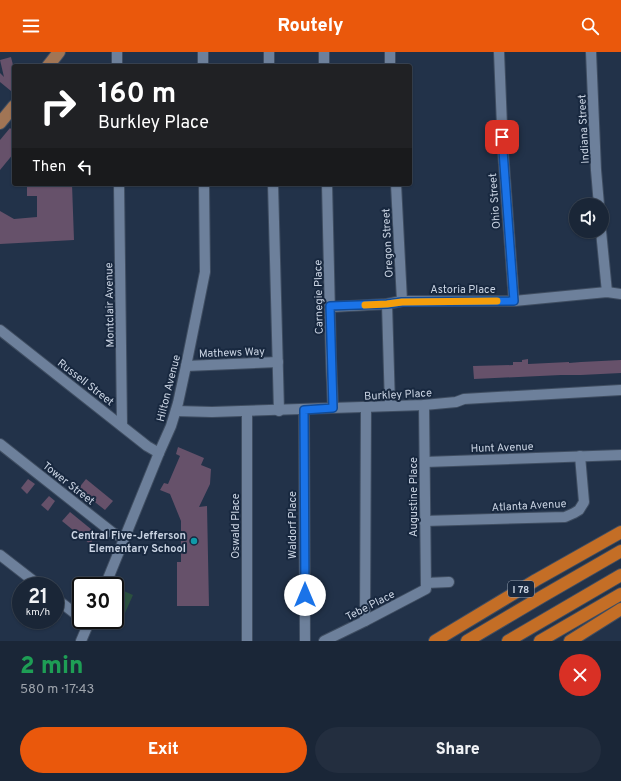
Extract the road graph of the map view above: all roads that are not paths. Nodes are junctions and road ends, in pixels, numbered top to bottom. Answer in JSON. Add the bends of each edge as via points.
{"nodes":[{"id":1,"x":59,"y":52,"type":"edge"},
{"id":2,"x":117,"y":52,"type":"edge"},
{"id":3,"x":203,"y":52,"type":"edge"},
{"id":4,"x":269,"y":52,"type":"edge"},
{"id":5,"x":324,"y":52,"type":"edge"},
{"id":6,"x":390,"y":52,"type":"edge"},
{"id":7,"x":499,"y":52,"type":"edge"},
{"id":8,"x":591,"y":52,"type":"edge"},
{"id":9,"x":50,"y":64,"type":"edge"},
{"id":10,"x":117,"y":64,"type":"edge"},
{"id":11,"x":203,"y":64,"type":"edge"},
{"id":12,"x":269,"y":64,"type":"edge"},
{"id":13,"x":324,"y":64,"type":"edge"},
{"id":14,"x":390,"y":64,"type":"edge"},
{"id":15,"x":12,"y":108,"type":"edge"},
{"id":16,"x":0,"y":123,"type":"edge"},
{"id":17,"x":119,"y":186,"type":"edge"},
{"id":18,"x":204,"y":186,"type":"edge"},
{"id":19,"x":273,"y":186,"type":"edge"},
{"id":20,"x":327,"y":186,"type":"edge"},
{"id":21,"x":396,"y":186,"type":"edge"},
{"id":22,"x":598,"y":198,"type":"edge"},
{"id":23,"x":602,"y":238,"type":"edge"},
{"id":24,"x":607,"y":292,"type":"junction"},
{"id":25,"x":621,"y":294,"type":"edge"},
{"id":26,"x":514,"y":301,"type":"junction"},
{"id":27,"x":402,"y":302,"type":"junction"},
{"id":28,"x":387,"y":304,"type":"junction"},
{"id":29,"x":330,"y":306,"type":"junction"},
{"id":30,"x":0,"y":330,"type":"edge"},
{"id":31,"x":278,"y":362,"type":"junction"},
{"id":32,"x":186,"y":366,"type":"junction"},
{"id":33,"x":621,"y":390,"type":"edge"},
{"id":34,"x":424,"y":405,"type":"junction"},
{"id":35,"x":390,"y":406,"type":"junction"},
{"id":36,"x":366,"y":407,"type":"junction"},
{"id":37,"x":333,"y":408,"type":"junction"},
{"id":38,"x":304,"y":410,"type":"junction"},
{"id":39,"x":176,"y":411,"type":"junction"},
{"id":40,"x":248,"y":411,"type":"junction"},
{"id":41,"x":279,"y":411,"type":"junction"},
{"id":42,"x":122,"y":426,"type":"junction"},
{"id":43,"x":0,"y":444,"type":"edge"},
{"id":44,"x":158,"y":453,"type":"junction"},
{"id":45,"x":621,"y":455,"type":"edge"},
{"id":46,"x":580,"y":456,"type":"junction"},
{"id":47,"x":425,"y":462,"type":"junction"},
{"id":48,"x":424,"y":521,"type":"junction"},
{"id":49,"x":621,"y":532,"type":"edge"},
{"id":50,"x":124,"y":538,"type":"junction"},
{"id":51,"x":621,"y":551,"type":"edge"},
{"id":52,"x":0,"y":555,"type":"edge"},
{"id":53,"x":621,"y":575,"type":"edge"},
{"id":54,"x":28,"y":577,"type":"edge"},
{"id":55,"x":109,"y":577,"type":"edge"},
{"id":56,"x":449,"y":582,"type":"dead end"},
{"id":57,"x":426,"y":586,"type":"junction"},
{"id":58,"x":621,"y":594,"type":"edge"},
{"id":59,"x":621,"y":609,"type":"edge"},
{"id":60,"x":365,"y":621,"type":"junction"},
{"id":61,"x":84,"y":629,"type":"edge"},
{"id":62,"x":81,"y":641,"type":"edge"},
{"id":63,"x":247,"y":641,"type":"edge"},
{"id":64,"x":305,"y":641,"type":"edge"},
{"id":65,"x":324,"y":641,"type":"edge"},
{"id":66,"x":435,"y":641,"type":"edge"},
{"id":67,"x":467,"y":641,"type":"edge"},
{"id":68,"x":508,"y":641,"type":"edge"},
{"id":69,"x":540,"y":641,"type":"edge"},
{"id":70,"x":570,"y":641,"type":"edge"}],
"edges":[{"from":1,"to":9,"type":"main road"},
{"from":2,"to":10,"type":"street"},
{"from":3,"to":11,"type":"street"},
{"from":4,"to":12,"type":"street"},
{"from":5,"to":13,"type":"street"},
{"from":6,"to":14,"type":"street"},
{"from":7,"to":26,"type":"street","name":"Ohio Street"},
{"from":8,"to":22,"type":"street","name":"Indiana Street"},
{"from":15,"to":16,"type":"main road"},
{"from":17,"to":42,"type":"street","name":"Montclair Avenue"},
{"from":18,"to":32,"type":"street","name":"Hilton Avenue","via":[[205,272]]},
{"from":19,"to":31,"type":"street"},
{"from":20,"to":29,"type":"street","name":"Carnegie Place"},
{"from":21,"to":27,"type":"street","name":"Oregon Street"},
{"from":23,"to":24,"type":"street"},
{"from":24,"to":25,"type":"street","name":"Astoria Place"},
{"from":24,"to":26,"type":"street","name":"Astoria Place"},
{"from":26,"to":27,"type":"street","name":"Astoria Place"},
{"from":27,"to":28,"type":"street","name":"Astoria Place"},
{"from":28,"to":29,"type":"street","name":"Astoria Place"},
{"from":28,"to":35,"type":"street"},
{"from":29,"to":37,"type":"street","name":"Carnegie Place"},
{"from":30,"to":42,"type":"street","name":"Russell Street"},
{"from":31,"to":32,"type":"street","name":"Mathews Way"},
{"from":31,"to":41,"type":"street"},
{"from":32,"to":39,"type":"street","name":"Hilton Avenue"},
{"from":33,"to":34,"type":"street","name":"Burkley Place","via":[[464,399]]},
{"from":34,"to":35,"type":"street","name":"Burkley Place"},
{"from":34,"to":47,"type":"street","name":"Augustine Place"},
{"from":35,"to":36,"type":"street","name":"Burkley Place"},
{"from":36,"to":37,"type":"street","name":"Burkley Place"},
{"from":36,"to":60,"type":"street"},
{"from":37,"to":38,"type":"street","name":"Burkley Place"},
{"from":38,"to":41,"type":"street","name":"Burkley Place"},
{"from":38,"to":64,"type":"street","name":"Waldorf Place"},
{"from":39,"to":40,"type":"street","name":"Burkley Place"},
{"from":39,"to":44,"type":"street","name":"Hilton Avenue"},
{"from":40,"to":41,"type":"street","name":"Burkley Place"},
{"from":40,"to":63,"type":"street","name":"Oswald Place"},
{"from":42,"to":44,"type":"street","name":"Russell Street"},
{"from":43,"to":50,"type":"street","name":"Tower Street","via":[[113,533]]},
{"from":44,"to":50,"type":"street","name":"Hilton Avenue"},
{"from":45,"to":46,"type":"street","name":"Hunt Avenue"},
{"from":46,"to":47,"type":"street","name":"Hunt Avenue"},
{"from":46,"to":48,"type":"street","name":"Atlanta Avenue","via":[[584,502],[580,510],[574,514],[565,517]]},
{"from":47,"to":48,"type":"street","name":"Augustine Place"},
{"from":48,"to":57,"type":"street","name":"Augustine Place"},
{"from":49,"to":66,"type":"highway","number":"I 78"},
{"from":50,"to":55,"type":"street","name":"Hilton Avenue"},
{"from":51,"to":67,"type":"highway","number":"I 78"},
{"from":52,"to":54,"type":"street"},
{"from":53,"to":68,"type":"highway"},
{"from":56,"to":57,"type":"street"},
{"from":57,"to":60,"type":"street","name":"Tebe Place"},
{"from":58,"to":69,"type":"highway"},
{"from":59,"to":70,"type":"highway"},
{"from":60,"to":65,"type":"street","name":"Tebe Place"},
{"from":61,"to":62,"type":"street"}]}
